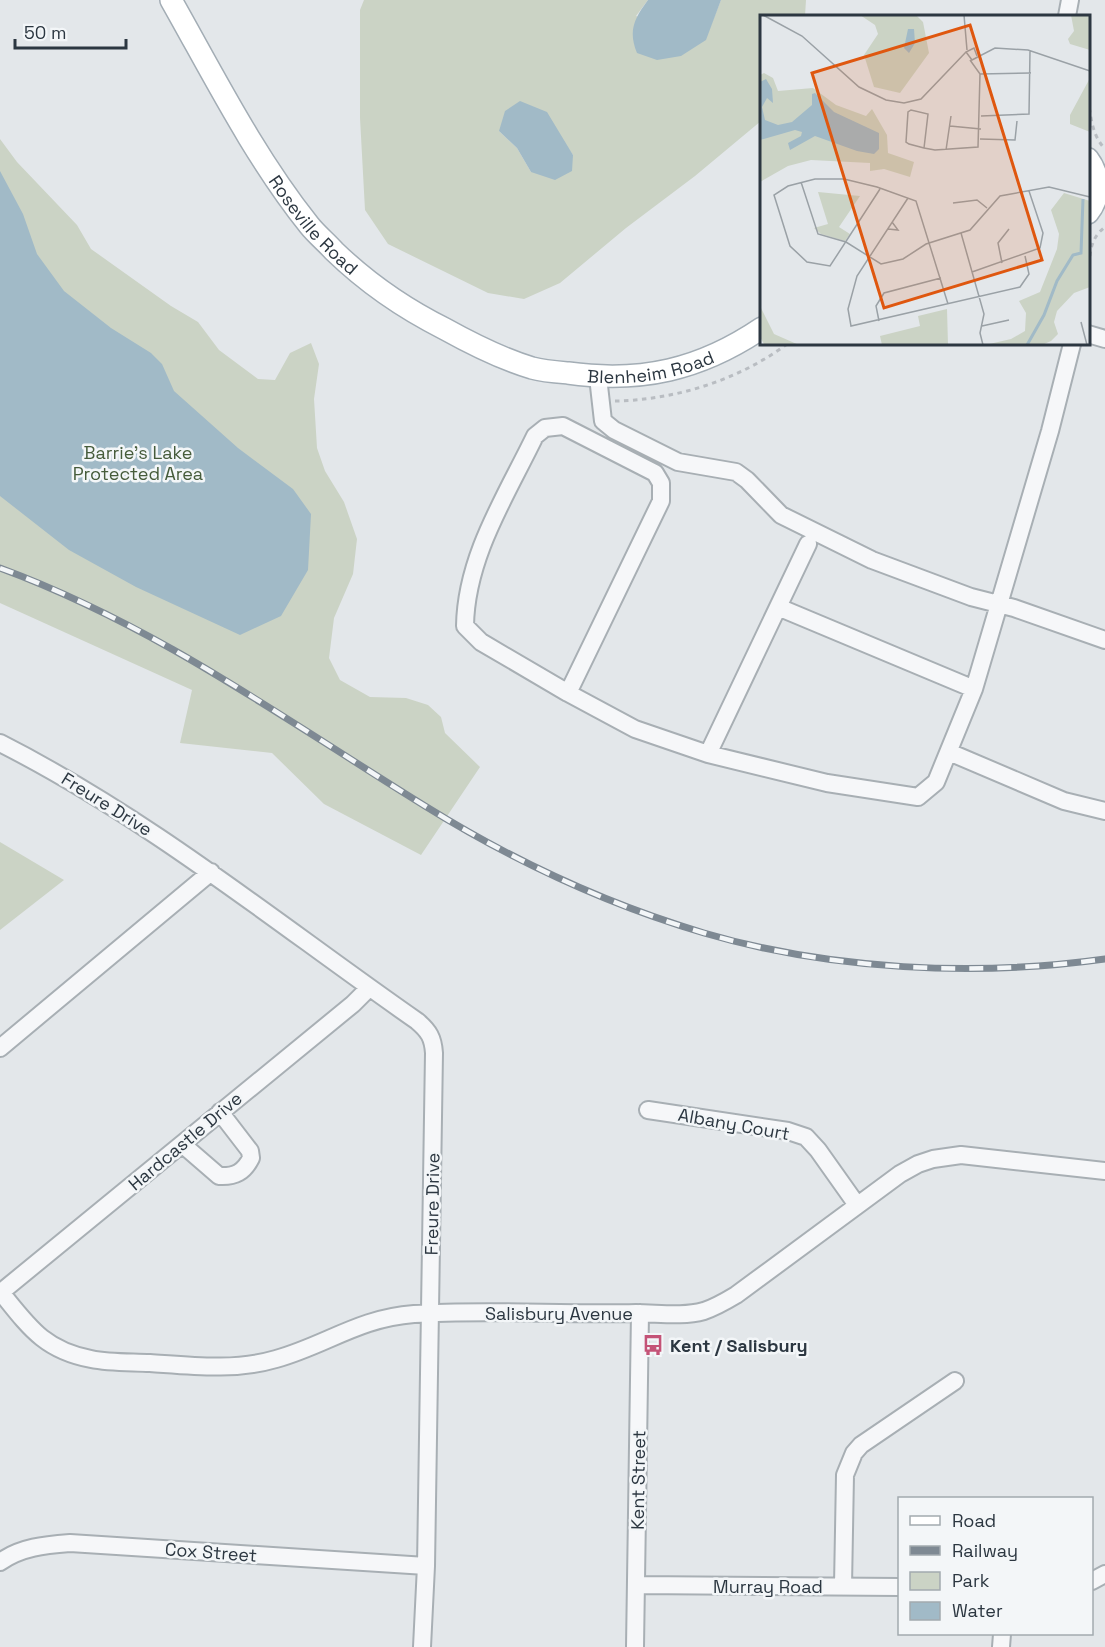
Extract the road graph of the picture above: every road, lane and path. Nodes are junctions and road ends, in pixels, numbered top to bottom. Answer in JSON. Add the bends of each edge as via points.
{"nodes":[{"id":1,"x":171,"y":0,"type":"edge"},
{"id":2,"x":1070,"y":0,"type":"edge"},
{"id":3,"x":1067,"y":15,"type":"edge"},
{"id":4,"x":1090,"y":111,"type":"edge"},
{"id":5,"x":1098,"y":162,"type":"edge"},
{"id":6,"x":1097,"y":215,"type":"edge"},
{"id":7,"x":1090,"y":252,"type":"edge"},
{"id":8,"x":760,"y":329,"type":"edge"},
{"id":9,"x":1090,"y":334,"type":"edge"},
{"id":10,"x":1105,"y":339,"type":"edge"},
{"id":11,"x":785,"y":345,"type":"edge"},
{"id":12,"x":1072,"y":345,"type":"edge"},
{"id":13,"x":533,"y":369,"type":"joint"},
{"id":14,"x":598,"y":377,"type":"junction"},
{"id":15,"x":601,"y":402,"type":"junction"},
{"id":16,"x":808,"y":544,"type":"dead end"},
{"id":17,"x":999,"y":603,"type":"junction"},
{"id":18,"x":778,"y":607,"type":"junction"},
{"id":19,"x":1105,"y":640,"type":"edge"},
{"id":20,"x":974,"y":689,"type":"junction"},
{"id":21,"x":568,"y":693,"type":"junction"},
{"id":22,"x":0,"y":742,"type":"edge"},
{"id":23,"x":949,"y":752,"type":"junction"},
{"id":24,"x":708,"y":754,"type":"junction"},
{"id":25,"x":1105,"y":811,"type":"edge"},
{"id":26,"x":211,"y":872,"type":"junction"},
{"id":27,"x":369,"y":988,"type":"junction"},
{"id":28,"x":0,"y":1048,"type":"edge"},
{"id":29,"x":648,"y":1110,"type":"dead end"},
{"id":30,"x":220,"y":1112,"type":"junction"},
{"id":31,"x":182,"y":1144,"type":"junction"},
{"id":32,"x":1105,"y":1171,"type":"edge"},
{"id":33,"x":857,"y":1205,"type":"junction"},
{"id":34,"x":0,"y":1292,"type":"edge"},
{"id":35,"x":640,"y":1313,"type":"junction"},
{"id":36,"x":430,"y":1314,"type":"junction"},
{"id":37,"x":956,"y":1381,"type":"dead end"},
{"id":38,"x":0,"y":1562,"type":"edge"},
{"id":39,"x":426,"y":1566,"type":"junction"},
{"id":40,"x":636,"y":1585,"type":"junction"},
{"id":41,"x":843,"y":1586,"type":"junction"},
{"id":42,"x":898,"y":1587,"type":"edge"},
{"id":43,"x":422,"y":1647,"type":"edge"},
{"id":44,"x":635,"y":1647,"type":"edge"}],
"edges":[{"from":1,"to":13,"type":"main road","name":"Roseville Road","via":[[272,175],[310,227],[362,278],[418,316]]},
{"from":2,"to":3,"type":"street"},
{"from":4,"to":5,"type":"path","via":[[1098,142]]},
{"from":5,"to":6,"type":"main road"},
{"from":6,"to":7,"type":"path","via":[[1100,231]]},
{"from":8,"to":14,"type":"main road","name":"Blenheim Road","via":[[735,346],[692,364],[648,376]]},
{"from":9,"to":10,"type":"street"},
{"from":11,"to":15,"type":"path","via":[[748,368],[695,389],[638,400]]},
{"from":12,"to":17,"type":"street"},
{"from":13,"to":14,"type":"main road","name":"Blenheim Road"},
{"from":14,"to":15,"type":"street"},
{"from":15,"to":17,"type":"street","via":[[603,422],[614,430],[678,462],[736,472],[781,515],[872,560],[971,597]]},
{"from":16,"to":18,"type":"street"},
{"from":17,"to":19,"type":"street"},
{"from":17,"to":20,"type":"street"},
{"from":18,"to":20,"type":"street"},
{"from":18,"to":24,"type":"street"},
{"from":20,"to":23,"type":"street"},
{"from":21,"to":21,"type":"street","via":[[481,642],[465,626],[472,575],[504,499],[535,436],[545,428],[563,426],[655,473],[661,483],[661,501]]},
{"from":21,"to":24,"type":"street","via":[[635,729]]},
{"from":22,"to":26,"type":"street","name":"Freure Drive","via":[[110,804]]},
{"from":23,"to":24,"type":"street","via":[[936,782],[918,797],[827,783]]},
{"from":23,"to":25,"type":"street","via":[[1064,801]]},
{"from":26,"to":27,"type":"street","name":"Freure Drive"},
{"from":26,"to":28,"type":"street"},
{"from":27,"to":30,"type":"street","name":"Hardcastle Drive"},
{"from":27,"to":36,"type":"street","name":"Freure Drive","via":[[428,1029],[433,1043]]},
{"from":29,"to":33,"type":"street","name":"Albany Court","via":[[806,1137]]},
{"from":30,"to":31,"type":"street","name":"Hardcastle Drive"},
{"from":30,"to":31,"type":"street","via":[[250,1151],[251,1158],[243,1170],[219,1176]]},
{"from":31,"to":34,"type":"street","name":"Hardcastle Drive"},
{"from":32,"to":33,"type":"street","name":"Salisbury Avenue","via":[[947,1156],[918,1164]]},
{"from":33,"to":35,"type":"street","name":"Salisbury Avenue","via":[[720,1305],[684,1314]]},
{"from":34,"to":36,"type":"street","name":"Salisbury Avenue","via":[[32,1331],[66,1353],[94,1360],[221,1368],[248,1366],[303,1351],[368,1322]]},
{"from":35,"to":36,"type":"street","name":"Salisbury Avenue"},
{"from":35,"to":40,"type":"street","name":"Kent Street"},
{"from":36,"to":39,"type":"street","name":"Freure Drive"},
{"from":37,"to":41,"type":"street","via":[[854,1453],[846,1475]]},
{"from":38,"to":39,"type":"street","name":"Cox Street","via":[[30,1548],[70,1543]]},
{"from":39,"to":43,"type":"street","name":"Freure Drive"},
{"from":40,"to":41,"type":"street","name":"Murray Road"},
{"from":40,"to":44,"type":"street","name":"Kent Street"},
{"from":41,"to":42,"type":"street","name":"Murray Road"}]}
